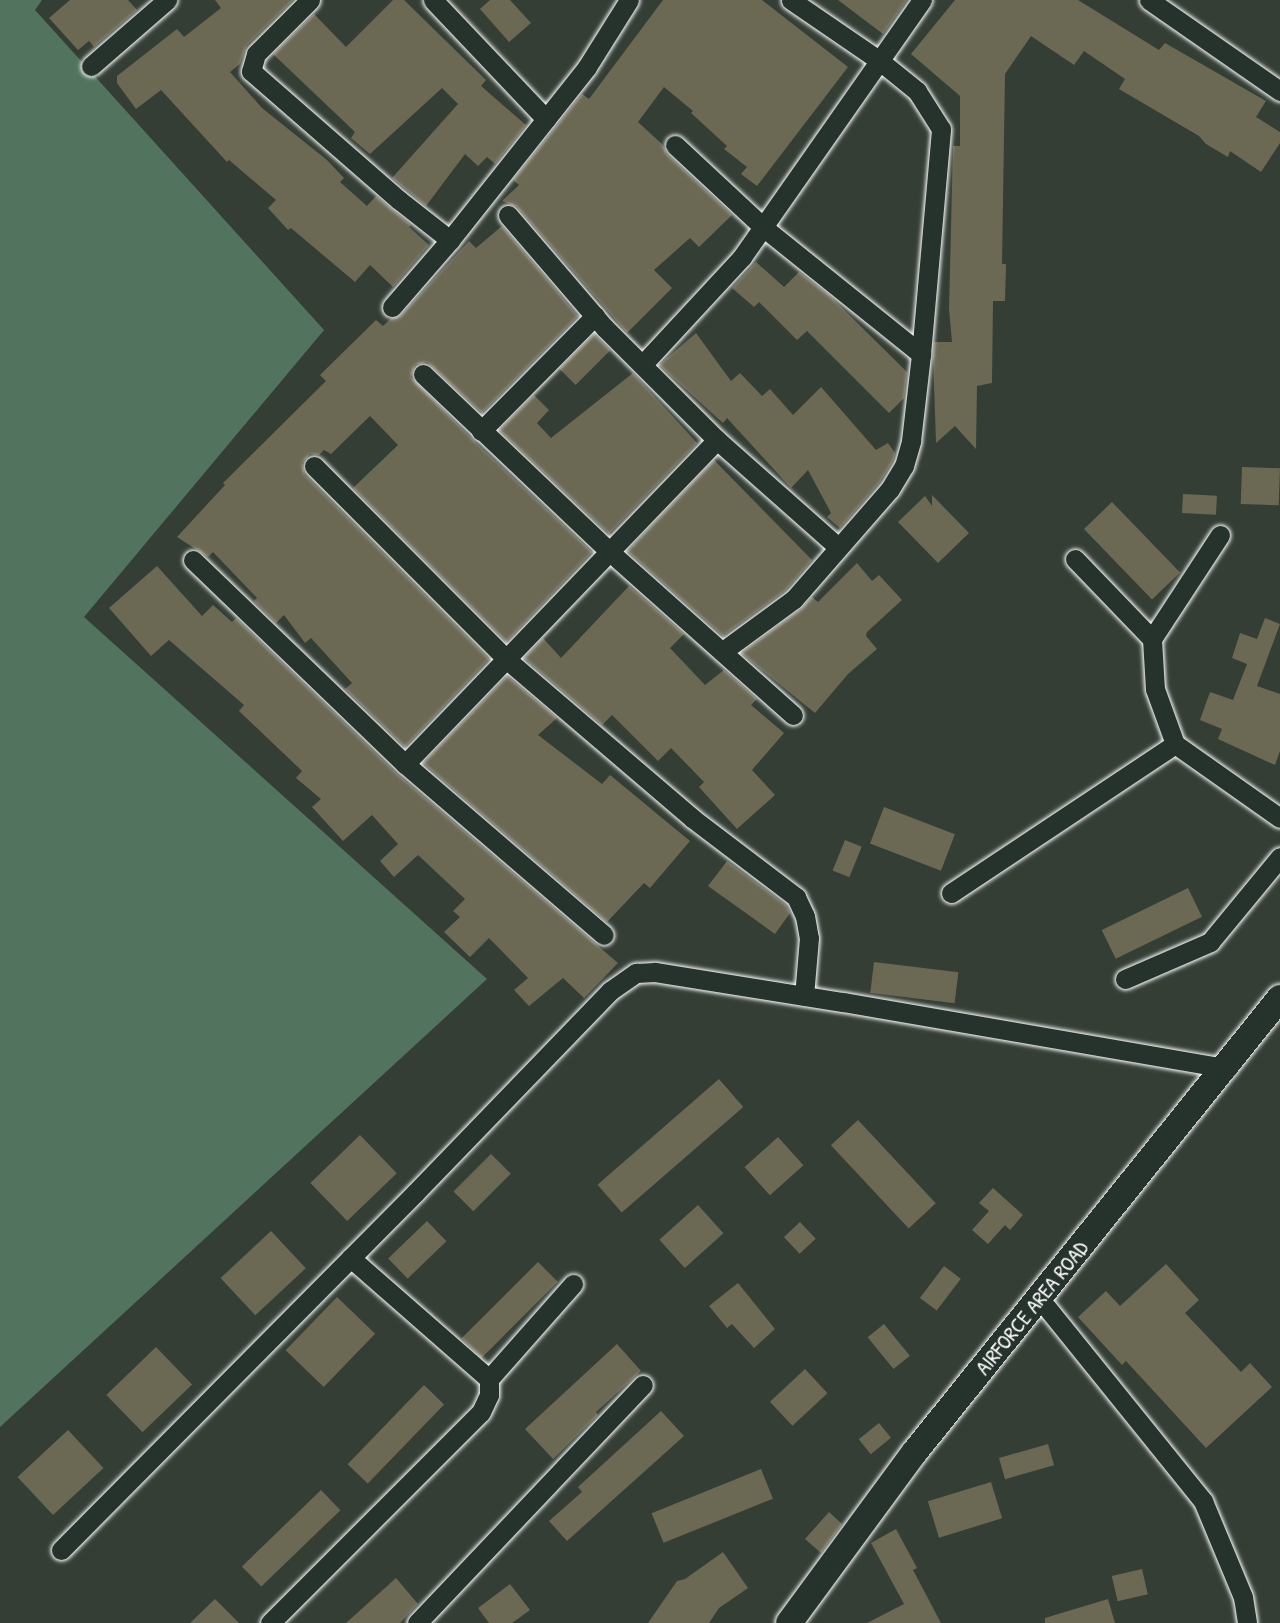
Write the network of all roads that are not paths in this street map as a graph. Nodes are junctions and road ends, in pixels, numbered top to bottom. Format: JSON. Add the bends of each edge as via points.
{"nodes":[{"id":1,"x":167,"y":0,"type":"edge"},
{"id":2,"x":310,"y":0,"type":"edge"},
{"id":3,"x":433,"y":0,"type":"edge"},
{"id":4,"x":629,"y":0,"type":"edge"},
{"id":5,"x":791,"y":0,"type":"edge"},
{"id":6,"x":922,"y":0,"type":"edge"},
{"id":7,"x":1149,"y":0,"type":"edge"},
{"id":8,"x":880,"y":61,"type":"junction"},
{"id":9,"x":91,"y":66,"type":"dead end"},
{"id":10,"x":1280,"y":91,"type":"edge"},
{"id":11,"x":546,"y":119,"type":"junction"},
{"id":12,"x":675,"y":145,"type":"dead end"},
{"id":13,"x":508,"y":215,"type":"dead end"},
{"id":14,"x":763,"y":227,"type":"junction"},
{"id":15,"x":450,"y":240,"type":"junction"},
{"id":16,"x":392,"y":307,"type":"dead end"},
{"id":17,"x":595,"y":316,"type":"junction"},
{"id":18,"x":921,"y":355,"type":"junction"},
{"id":19,"x":643,"y":365,"type":"junction"},
{"id":20,"x":423,"y":374,"type":"dead end"},
{"id":21,"x":481,"y":431,"type":"junction"},
{"id":22,"x":717,"y":440,"type":"junction"},
{"id":23,"x":314,"y":466,"type":"dead end"},
{"id":24,"x":1220,"y":535,"type":"dead end"},
{"id":25,"x":838,"y":547,"type":"junction"},
{"id":26,"x":610,"y":552,"type":"junction"},
{"id":27,"x":1075,"y":559,"type":"dead end"},
{"id":28,"x":193,"y":560,"type":"dead end"},
{"id":29,"x":1152,"y":639,"type":"junction"},
{"id":30,"x":723,"y":651,"type":"junction"},
{"id":31,"x":506,"y":659,"type":"junction"},
{"id":32,"x":793,"y":715,"type":"dead end"},
{"id":33,"x":1175,"y":744,"type":"junction"},
{"id":34,"x":405,"y":764,"type":"junction"},
{"id":35,"x":1280,"y":818,"type":"edge"},
{"id":36,"x":1280,"y":857,"type":"edge"},
{"id":37,"x":951,"y":893,"type":"dead end"},
{"id":38,"x":604,"y":935,"type":"dead end"},
{"id":39,"x":1125,"y":979,"type":"dead end"},
{"id":40,"x":804,"y":996,"type":"junction"},
{"id":41,"x":1280,"y":998,"type":"edge"},
{"id":42,"x":1272,"y":1017,"type":"edge"},
{"id":43,"x":1227,"y":1068,"type":"junction"},
{"id":44,"x":351,"y":1258,"type":"junction"},
{"id":45,"x":573,"y":1284,"type":"dead end"},
{"id":46,"x":1040,"y":1299,"type":"junction"},
{"id":47,"x":489,"y":1379,"type":"junction"},
{"id":48,"x":643,"y":1385,"type":"dead end"},
{"id":49,"x":61,"y":1550,"type":"dead end"},
{"id":50,"x":270,"y":1623,"type":"edge"},
{"id":51,"x":417,"y":1623,"type":"edge"},
{"id":52,"x":789,"y":1623,"type":"edge"},
{"id":53,"x":1247,"y":1623,"type":"edge"}],
"edges":[{"from":1,"to":9,"type":"street"},
{"from":2,"to":15,"type":"street","via":[[256,54],[251,71]]},
{"from":3,"to":11,"type":"street"},
{"from":4,"to":11,"type":"street"},
{"from":5,"to":8,"type":"street"},
{"from":6,"to":8,"type":"street"},
{"from":7,"to":10,"type":"street"},
{"from":8,"to":14,"type":"street"},
{"from":8,"to":18,"type":"street","via":[[916,91],[941,130]]},
{"from":11,"to":15,"type":"street"},
{"from":12,"to":14,"type":"street"},
{"from":13,"to":17,"type":"street"},
{"from":14,"to":18,"type":"street"},
{"from":14,"to":19,"type":"street","via":[[742,257]]},
{"from":15,"to":16,"type":"street"},
{"from":17,"to":19,"type":"street"},
{"from":17,"to":21,"type":"street"},
{"from":18,"to":25,"type":"street","via":[[904,466],[890,489]]},
{"from":19,"to":22,"type":"street"},
{"from":20,"to":21,"type":"street"},
{"from":21,"to":26,"type":"street"},
{"from":22,"to":25,"type":"street"},
{"from":22,"to":26,"type":"street"},
{"from":23,"to":31,"type":"street"},
{"from":24,"to":29,"type":"street"},
{"from":25,"to":30,"type":"street","via":[[794,599]]},
{"from":26,"to":30,"type":"street"},
{"from":26,"to":31,"type":"street"},
{"from":27,"to":29,"type":"street"},
{"from":28,"to":34,"type":"street"},
{"from":29,"to":33,"type":"street","via":[[1155,689]]},
{"from":30,"to":32,"type":"street"},
{"from":31,"to":34,"type":"street"},
{"from":31,"to":40,"type":"street","via":[[692,818],[796,897],[809,938]]},
{"from":33,"to":35,"type":"street"},
{"from":33,"to":37,"type":"street"},
{"from":34,"to":38,"type":"street"},
{"from":36,"to":39,"type":"street","via":[[1210,942]]},
{"from":40,"to":43,"type":"street"},
{"from":40,"to":44,"type":"street","via":[[655,972],[636,973],[610,991]]},
{"from":41,"to":42,"type":"street","name":"AIRFORCE AREA ROAD"},
{"from":42,"to":43,"type":"street","name":"AIRFORCE AREA ROAD"},
{"from":43,"to":46,"type":"street","name":"AIRFORCE AREA ROAD"},
{"from":44,"to":47,"type":"street"},
{"from":44,"to":49,"type":"street"},
{"from":45,"to":47,"type":"street"},
{"from":46,"to":52,"type":"street","name":"AIRFORCE AREA ROAD","via":[[914,1454]]},
{"from":46,"to":53,"type":"street","via":[[1203,1501],[1243,1597]]},
{"from":47,"to":50,"type":"street","via":[[489,1395],[481,1412]]},
{"from":48,"to":51,"type":"street"}]}
